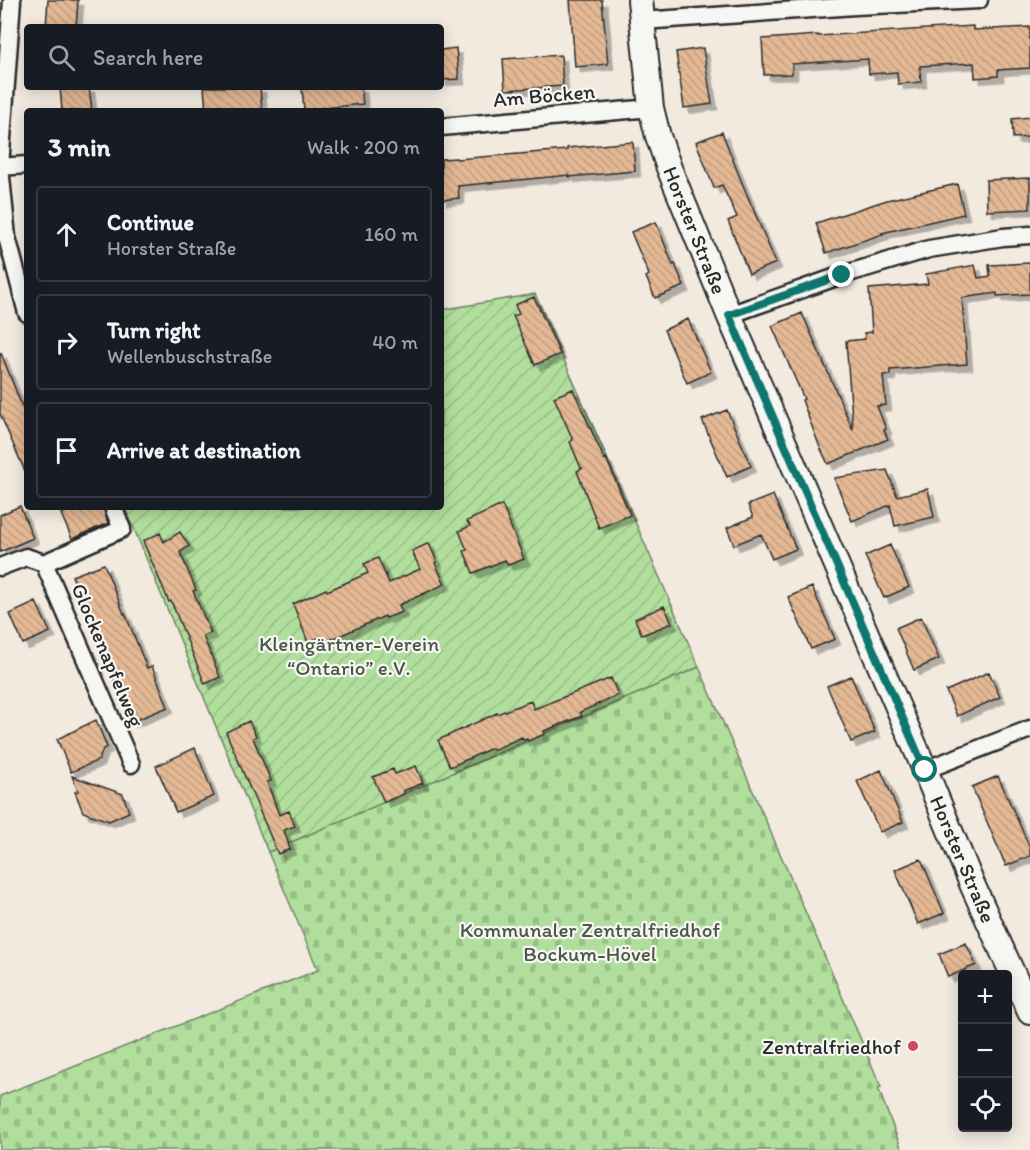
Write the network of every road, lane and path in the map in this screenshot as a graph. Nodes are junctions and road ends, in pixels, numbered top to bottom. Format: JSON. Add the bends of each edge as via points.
{"nodes":[{"id":1,"x":12,"y":0,"type":"edge"},
{"id":2,"x":979,"y":0,"type":"edge"},
{"id":3,"x":743,"y":7,"type":"edge"},
{"id":4,"x":641,"y":11,"type":"edge"},
{"id":5,"x":5,"y":27,"type":"edge"},
{"id":6,"x":651,"y":108,"type":"junction"},
{"id":7,"x":444,"y":127,"type":"edge"},
{"id":8,"x":24,"y":165,"type":"edge"},
{"id":9,"x":0,"y":167,"type":"edge"},
{"id":10,"x":1030,"y":235,"type":"edge"},
{"id":11,"x":24,"y":302,"type":"edge"},
{"id":12,"x":729,"y":315,"type":"junction"},
{"id":13,"x":114,"y":510,"type":"edge"},
{"id":14,"x":44,"y":563,"type":"junction"},
{"id":15,"x":0,"y":567,"type":"edge"},
{"id":16,"x":1030,"y":729,"type":"edge"},
{"id":17,"x":131,"y":764,"type":"dead end"},
{"id":18,"x":925,"y":770,"type":"junction"},
{"id":19,"x":1030,"y":1012,"type":"edge"}],
"edges":[{"from":1,"to":5,"type":"street"},
{"from":2,"to":3,"type":"street"},
{"from":3,"to":4,"type":"street"},
{"from":4,"to":6,"type":"street","name":"Horster Straße"},
{"from":5,"to":9,"type":"street"},
{"from":6,"to":7,"type":"street","name":"Am Böcken"},
{"from":6,"to":12,"type":"street","name":"Horster Straße","via":[[669,168]]},
{"from":8,"to":9,"type":"street"},
{"from":9,"to":11,"type":"street","via":[[7,237]]},
{"from":10,"to":12,"type":"street","via":[[928,249]]},
{"from":12,"to":18,"type":"street","name":"Horster Straße"},
{"from":13,"to":14,"type":"street","via":[[122,529]]},
{"from":14,"to":15,"type":"street","via":[[26,557]]},
{"from":14,"to":17,"type":"street","name":"Glockenapfelweg"},
{"from":16,"to":18,"type":"street"},
{"from":18,"to":19,"type":"street","name":"Horster Straße"}]}
